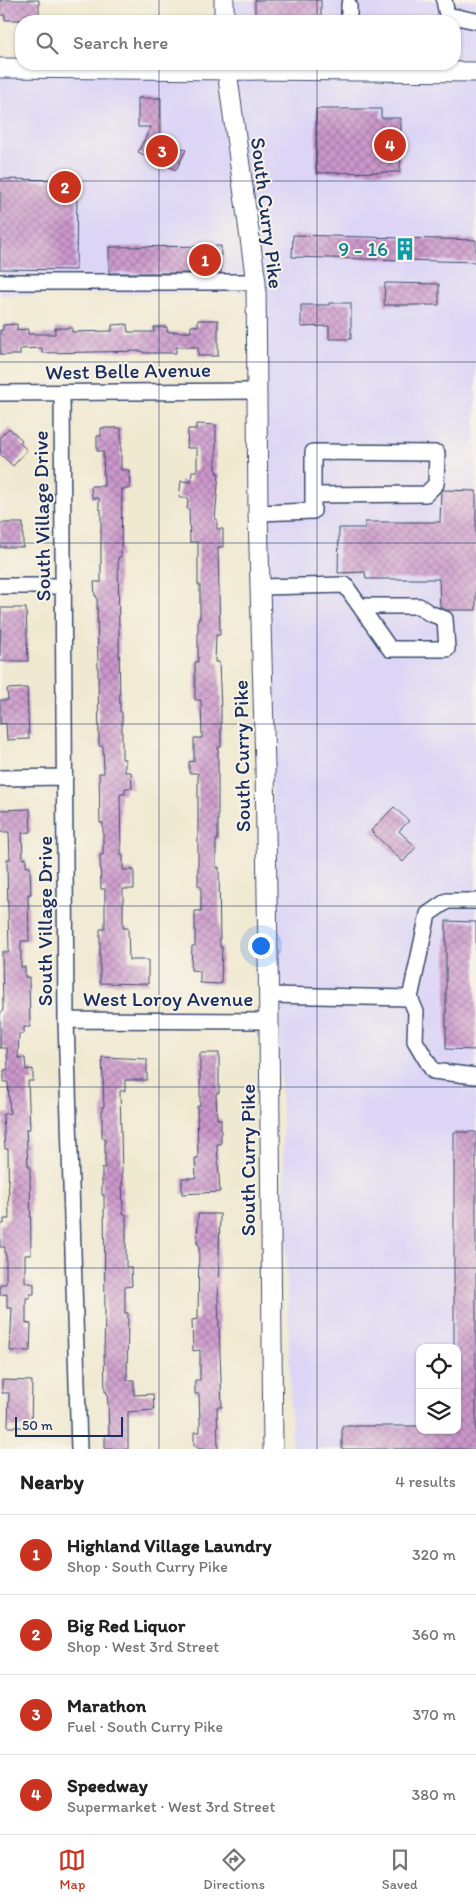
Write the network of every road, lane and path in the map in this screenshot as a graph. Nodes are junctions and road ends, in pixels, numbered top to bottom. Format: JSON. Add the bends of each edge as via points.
{"nodes":[{"id":1,"x":224,"y":0,"type":"edge"},
{"id":2,"x":444,"y":0,"type":"edge"},
{"id":3,"x":349,"y":5,"type":"dead end"},
{"id":4,"x":224,"y":15,"type":"edge"},
{"id":5,"x":349,"y":15,"type":"edge"},
{"id":6,"x":447,"y":15,"type":"edge"},
{"id":7,"x":461,"y":18,"type":"edge"},
{"id":8,"x":476,"y":21,"type":"edge"},
{"id":9,"x":0,"y":68,"type":"edge"},
{"id":10,"x":15,"y":68,"type":"edge"},
{"id":11,"x":226,"y":70,"type":"edge"},
{"id":12,"x":425,"y":70,"type":"edge"},
{"id":13,"x":476,"y":72,"type":"edge"},
{"id":14,"x":0,"y":282,"type":"edge"},
{"id":15,"x":256,"y":282,"type":"junction"},
{"id":16,"x":256,"y":391,"type":"junction"},
{"id":17,"x":0,"y":393,"type":"edge"},
{"id":18,"x":62,"y":393,"type":"junction"},
{"id":19,"x":313,"y":495,"type":"junction"},
{"id":20,"x":258,"y":513,"type":"junction"},
{"id":21,"x":0,"y":586,"type":"edge"},
{"id":22,"x":64,"y":586,"type":"junction"},
{"id":23,"x":261,"y":587,"type":"junction"},
{"id":24,"x":360,"y":606,"type":"junction"},
{"id":25,"x":65,"y":777,"type":"junction"},
{"id":26,"x":0,"y":778,"type":"edge"},
{"id":27,"x":476,"y":902,"type":"edge"},
{"id":28,"x":269,"y":996,"type":"junction"},
{"id":29,"x":410,"y":998,"type":"junction"},
{"id":30,"x":66,"y":1020,"type":"junction"},
{"id":31,"x":269,"y":1021,"type":"junction"},
{"id":32,"x":476,"y":1076,"type":"edge"},
{"id":33,"x":79,"y":1449,"type":"edge"},
{"id":34,"x":273,"y":1449,"type":"edge"}],
"edges":[{"from":1,"to":4,"type":"main road"},
{"from":2,"to":6,"type":"street"},
{"from":3,"to":5,"type":"street"},
{"from":7,"to":8,"type":"street"},
{"from":9,"to":10,"type":"main road"},
{"from":11,"to":15,"type":"main road","name":"South Curry Pike"},
{"from":12,"to":13,"type":"main road"},
{"from":14,"to":15,"type":"street"},
{"from":15,"to":16,"type":"main road","name":"South Curry Pike"},
{"from":16,"to":18,"type":"street","name":"West Belle Avenue"},
{"from":16,"to":20,"type":"main road","name":"South Curry Pike"},
{"from":17,"to":18,"type":"street","name":"West Belle Avenue"},
{"from":18,"to":22,"type":"street","name":"South Village Drive"},
{"from":19,"to":19,"type":"street","via":[[313,452],[437,453],[436,484],[426,494]]},
{"from":19,"to":20,"type":"street","via":[[313,512]]},
{"from":20,"to":23,"type":"main road","name":"South Curry Pike"},
{"from":21,"to":22,"type":"street"},
{"from":22,"to":25,"type":"street","name":"South Village Drive"},
{"from":23,"to":24,"type":"street","via":[[345,586]]},
{"from":23,"to":28,"type":"main road","name":"South Curry Pike"},
{"from":24,"to":24,"type":"street","via":[[390,649],[447,649],[445,619],[419,606]]},
{"from":25,"to":26,"type":"street"},
{"from":25,"to":30,"type":"street","name":"South Village Drive"},
{"from":27,"to":29,"type":"street","via":[[446,901],[428,914]]},
{"from":28,"to":29,"type":"street"},
{"from":28,"to":31,"type":"main road","name":"South Curry Pike"},
{"from":29,"to":32,"type":"street","via":[[416,1012],[415,1041],[433,1071]]},
{"from":30,"to":31,"type":"street","name":"West Loroy Avenue"},
{"from":30,"to":33,"type":"street","name":"South Village Drive"},
{"from":31,"to":34,"type":"main road","name":"South Curry Pike"}]}
